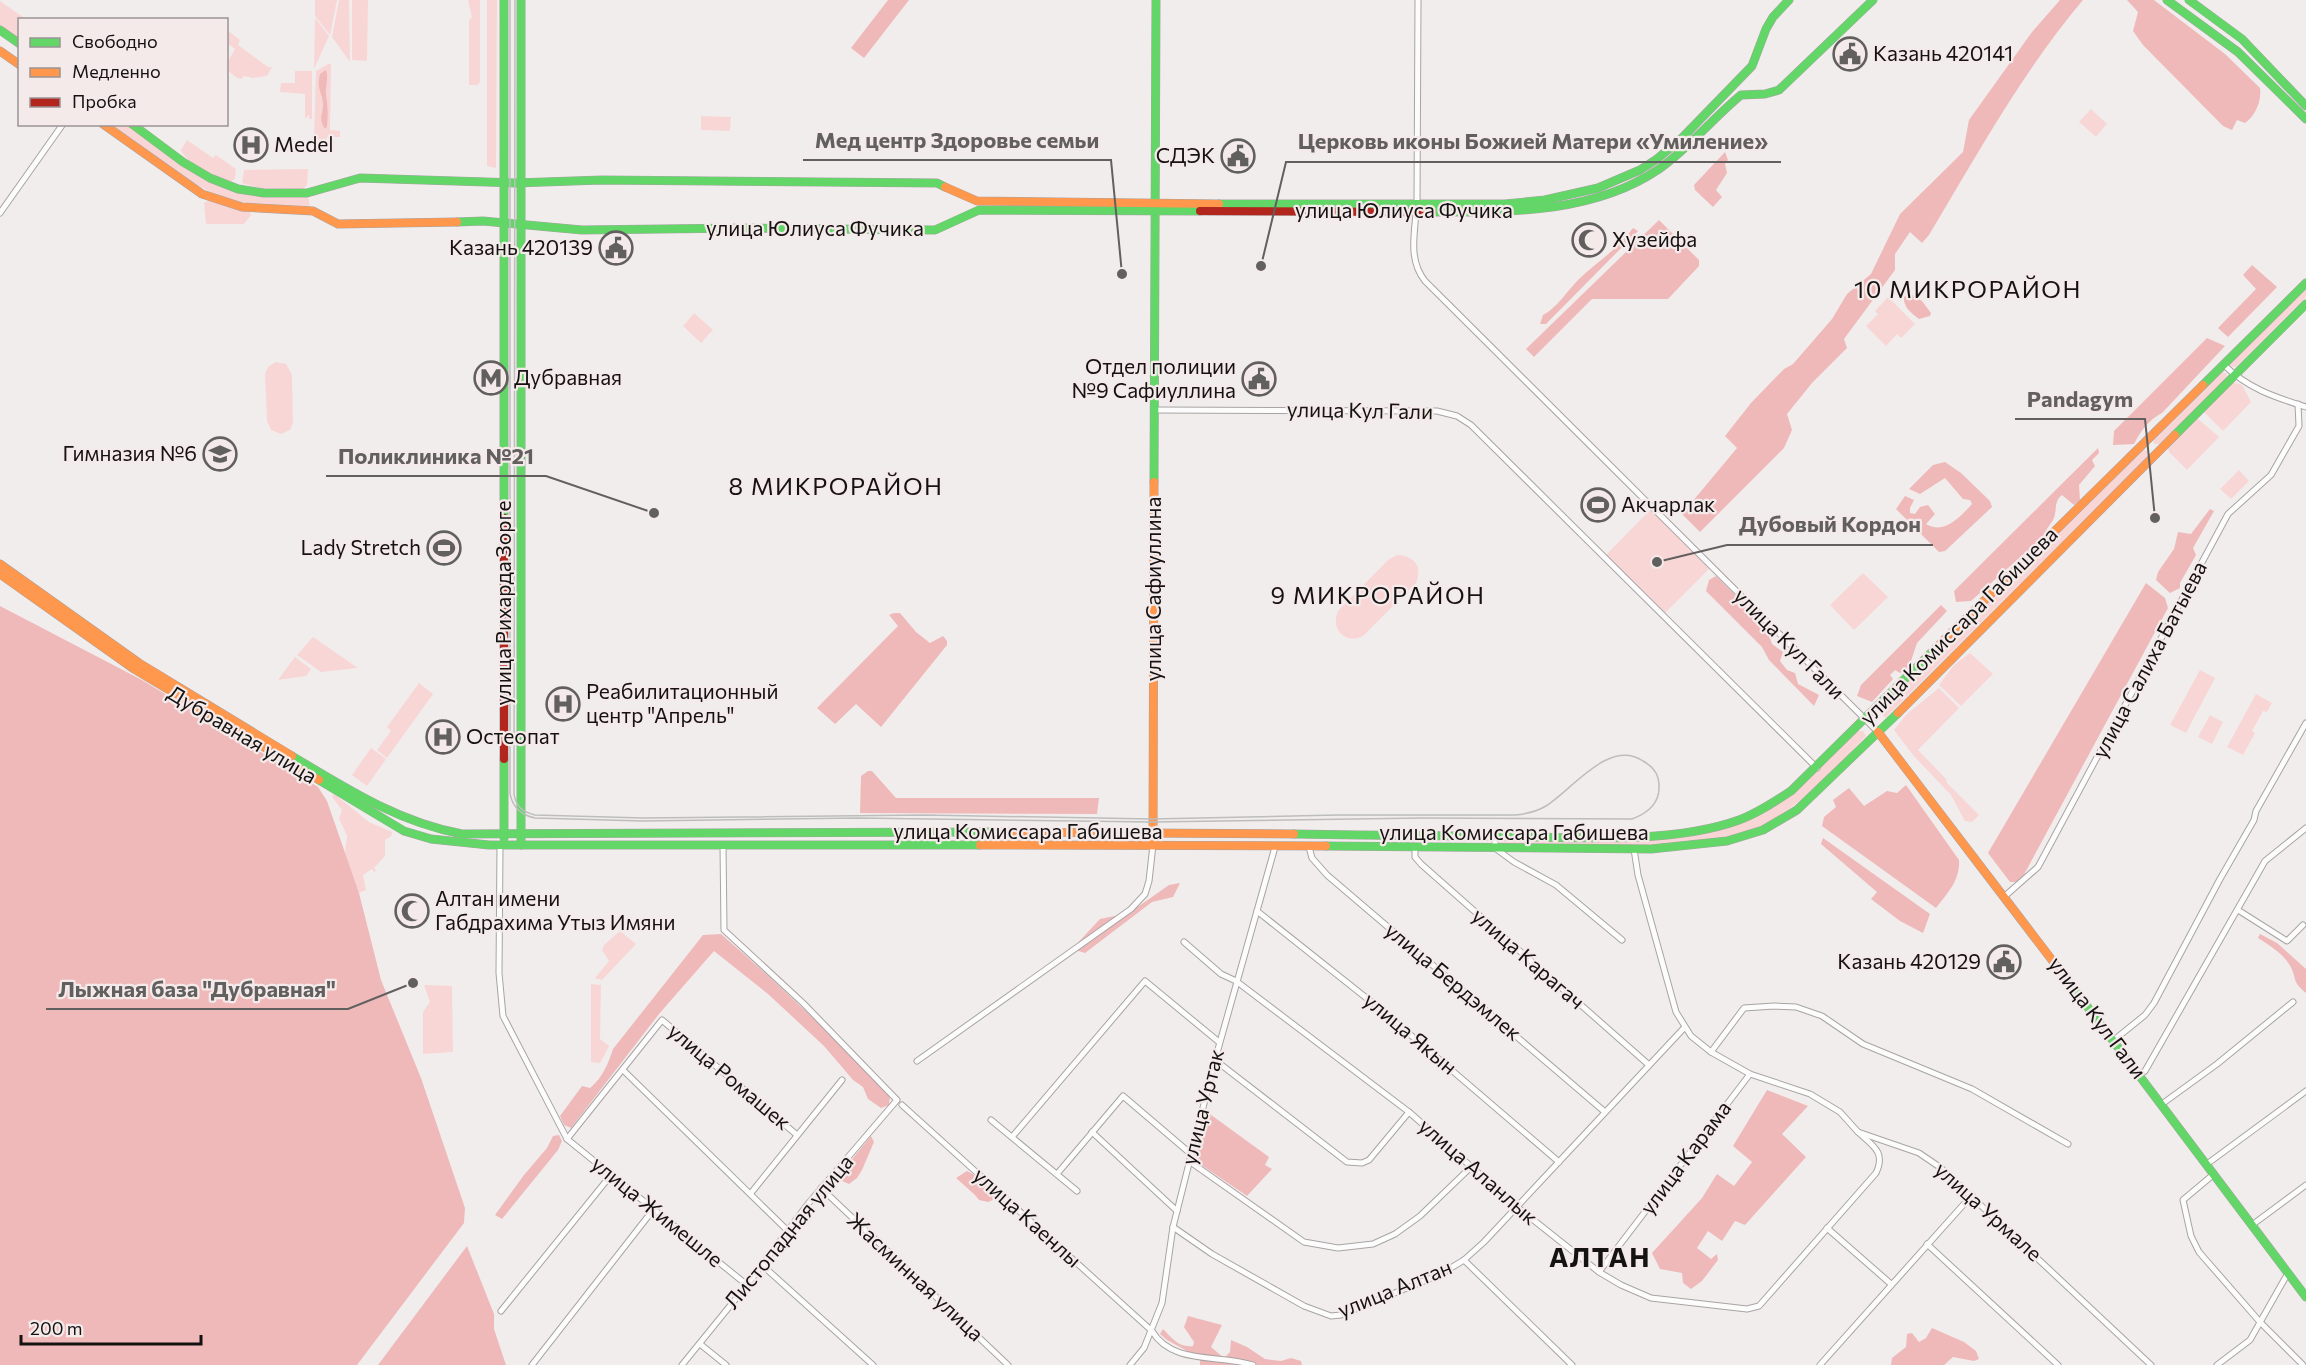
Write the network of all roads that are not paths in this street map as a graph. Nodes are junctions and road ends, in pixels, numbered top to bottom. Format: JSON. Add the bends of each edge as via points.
{"nodes":[{"id":1,"x":504,"y":0,"type":"edge"},
{"id":2,"x":521,"y":0,"type":"edge"},
{"id":3,"x":1156,"y":0,"type":"edge"},
{"id":4,"x":1418,"y":0,"type":"edge"},
{"id":5,"x":1789,"y":0,"type":"edge"},
{"id":6,"x":1873,"y":0,"type":"edge"},
{"id":7,"x":2167,"y":0,"type":"edge"},
{"id":8,"x":2189,"y":0,"type":"edge"},
{"id":9,"x":0,"y":30,"type":"edge"},
{"id":10,"x":18,"y":43,"type":"edge"},
{"id":11,"x":0,"y":51,"type":"edge"},
{"id":12,"x":18,"y":64,"type":"edge"},
{"id":13,"x":1744,"y":76,"type":"junction"},
{"id":14,"x":2289,"y":89,"type":"junction"},
{"id":15,"x":1739,"y":95,"type":"junction"},
{"id":16,"x":2283,"y":96,"type":"junction"},
{"id":17,"x":2306,"y":106,"type":"edge"},
{"id":18,"x":2306,"y":119,"type":"edge"},
{"id":19,"x":62,"y":126,"type":"edge"},
{"id":20,"x":106,"y":126,"type":"edge"},
{"id":21,"x":135,"y":126,"type":"edge"},
{"id":22,"x":504,"y":182,"type":"junction"},
{"id":23,"x":520,"y":183,"type":"junction"},
{"id":24,"x":1157,"y":208,"type":"junction"},
{"id":25,"x":1416,"y":208,"type":"junction"},
{"id":26,"x":0,"y":213,"type":"edge"},
{"id":27,"x":505,"y":223,"type":"junction"},
{"id":28,"x":520,"y":225,"type":"junction"},
{"id":29,"x":2306,"y":283,"type":"edge"},
{"id":30,"x":2306,"y":304,"type":"edge"},
{"id":31,"x":2223,"y":364,"type":"junction"},
{"id":32,"x":2235,"y":375,"type":"junction"},
{"id":33,"x":2298,"y":404,"type":"junction"},
{"id":34,"x":2306,"y":407,"type":"edge"},
{"id":35,"x":1155,"y":410,"type":"junction"},
{"id":36,"x":2299,"y":426,"type":"junction"},
{"id":37,"x":2306,"y":430,"type":"edge"},
{"id":38,"x":2145,"y":441,"type":"junction"},
{"id":39,"x":2157,"y":453,"type":"junction"},
{"id":40,"x":0,"y":564,"type":"edge"},
{"id":41,"x":0,"y":574,"type":"edge"},
{"id":42,"x":1865,"y":720,"type":"junction"},
{"id":43,"x":2306,"y":723,"type":"edge"},
{"id":44,"x":1878,"y":732,"type":"junction"},
{"id":45,"x":1817,"y":768,"type":"junction"},
{"id":46,"x":2306,"y":828,"type":"edge"},
{"id":47,"x":1152,"y":832,"type":"junction"},
{"id":48,"x":521,"y":833,"type":"junction"},
{"id":49,"x":505,"y":834,"type":"junction"},
{"id":50,"x":1495,"y":836,"type":"junction"},
{"id":51,"x":502,"y":845,"type":"junction"},
{"id":52,"x":521,"y":845,"type":"junction"},
{"id":53,"x":1153,"y":845,"type":"junction"},
{"id":54,"x":723,"y":846,"type":"junction"},
{"id":55,"x":1275,"y":847,"type":"junction"},
{"id":56,"x":1309,"y":847,"type":"junction"},
{"id":57,"x":1415,"y":848,"type":"junction"},
{"id":58,"x":1495,"y":848,"type":"junction"},
{"id":59,"x":1634,"y":849,"type":"junction"},
{"id":60,"x":2005,"y":896,"type":"junction"},
{"id":61,"x":2238,"y":910,"type":"junction"},
{"id":62,"x":1257,"y":911,"type":"junction"},
{"id":63,"x":2303,"y":925,"type":"dead end"},
{"id":64,"x":1622,"y":940,"type":"dead end"},
{"id":65,"x":1184,"y":942,"type":"dead end"},
{"id":66,"x":1236,"y":981,"type":"junction"},
{"id":67,"x":2294,"y":1002,"type":"dead end"},
{"id":68,"x":1684,"y":1028,"type":"junction"},
{"id":69,"x":2114,"y":1040,"type":"junction"},
{"id":70,"x":1219,"y":1042,"type":"junction"},
{"id":71,"x":1711,"y":1052,"type":"junction"},
{"id":72,"x":1215,"y":1060,"type":"junction"},
{"id":73,"x":917,"y":1061,"type":"dead end"},
{"id":74,"x":1649,"y":1065,"type":"junction"},
{"id":75,"x":623,"y":1070,"type":"junction"},
{"id":76,"x":1750,"y":1074,"type":"junction"},
{"id":77,"x":2139,"y":1075,"type":"junction"},
{"id":78,"x":842,"y":1080,"type":"dead end"},
{"id":79,"x":2306,"y":1091,"type":"edge"},
{"id":80,"x":899,"y":1102,"type":"junction"},
{"id":81,"x":2162,"y":1104,"type":"junction"},
{"id":82,"x":1408,"y":1112,"type":"junction"},
{"id":83,"x":1605,"y":1112,"type":"junction"},
{"id":84,"x":991,"y":1120,"type":"dead end"},
{"id":85,"x":1092,"y":1132,"type":"junction"},
{"id":86,"x":1858,"y":1132,"type":"junction"},
{"id":87,"x":797,"y":1135,"type":"junction"},
{"id":88,"x":1012,"y":1137,"type":"junction"},
{"id":89,"x":567,"y":1139,"type":"junction"},
{"id":90,"x":2068,"y":1144,"type":"dead end"},
{"id":91,"x":1190,"y":1158,"type":"junction"},
{"id":92,"x":1559,"y":1162,"type":"junction"},
{"id":93,"x":2207,"y":1164,"type":"junction"},
{"id":94,"x":1472,"y":1167,"type":"junction"},
{"id":95,"x":1057,"y":1174,"type":"junction"},
{"id":96,"x":2214,"y":1174,"type":"junction"},
{"id":97,"x":611,"y":1175,"type":"junction"},
{"id":98,"x":2306,"y":1185,"type":"edge"},
{"id":99,"x":821,"y":1188,"type":"junction"},
{"id":100,"x":1077,"y":1191,"type":"dead end"},
{"id":101,"x":751,"y":1192,"type":"junction"},
{"id":102,"x":1972,"y":1196,"type":"junction"},
{"id":103,"x":1517,"y":1207,"type":"junction"},
{"id":104,"x":653,"y":1210,"type":"junction"},
{"id":105,"x":1177,"y":1211,"type":"junction"},
{"id":106,"x":2252,"y":1225,"type":"junction"},
{"id":107,"x":1173,"y":1227,"type":"junction"},
{"id":108,"x":1827,"y":1228,"type":"junction"},
{"id":109,"x":788,"y":1231,"type":"junction"},
{"id":110,"x":1927,"y":1244,"type":"junction"},
{"id":111,"x":1464,"y":1260,"type":"junction"},
{"id":112,"x":762,"y":1265,"type":"junction"},
{"id":113,"x":1599,"y":1272,"type":"junction"},
{"id":114,"x":2288,"y":1273,"type":"junction"},
{"id":115,"x":1891,"y":1284,"type":"junction"},
{"id":116,"x":747,"y":1285,"type":"junction"},
{"id":117,"x":2306,"y":1297,"type":"edge"},
{"id":118,"x":501,"y":1311,"type":"dead end"},
{"id":119,"x":2260,"y":1322,"type":"junction"},
{"id":120,"x":1152,"y":1330,"type":"junction"},
{"id":121,"x":700,"y":1344,"type":"junction"},
{"id":122,"x":532,"y":1365,"type":"edge"},
{"id":123,"x":682,"y":1365,"type":"edge"},
{"id":124,"x":726,"y":1365,"type":"edge"},
{"id":125,"x":873,"y":1365,"type":"edge"},
{"id":126,"x":1008,"y":1365,"type":"edge"},
{"id":127,"x":1130,"y":1365,"type":"edge"},
{"id":128,"x":1253,"y":1365,"type":"edge"},
{"id":129,"x":1572,"y":1365,"type":"edge"},
{"id":130,"x":1820,"y":1365,"type":"edge"},
{"id":131,"x":2058,"y":1365,"type":"edge"},
{"id":132,"x":2151,"y":1365,"type":"edge"},
{"id":133,"x":2217,"y":1365,"type":"edge"},
{"id":134,"x":2302,"y":1365,"type":"edge"}],
"edges":[{"from":1,"to":22,"type":"street","name":"улица Рихарда Зорге"},
{"from":2,"to":23,"type":"street","name":"улица Рихарда Зорге"},
{"from":3,"to":24,"type":"street","name":"улица Сафиуллина"},
{"from":4,"to":25,"type":"street","name":"улица Кул Гали"},
{"from":5,"to":13,"type":"street","name":"улица Юлиуса Фучика","via":[[1769,23],[1756,61]]},
{"from":6,"to":15,"type":"street","via":[[1779,90]]},
{"from":7,"to":16,"type":"street","via":[[2238,52]]},
{"from":8,"to":14,"type":"street","via":[[2242,39]]},
{"from":9,"to":10,"type":"street"},
{"from":11,"to":12,"type":"street"},
{"from":13,"to":15,"type":"street"},
{"from":13,"to":25,"type":"street","name":"улица Юлиуса Фучика","via":[[1667,152],[1640,170],[1598,188],[1545,200]]},
{"from":14,"to":16,"type":"street"},
{"from":14,"to":17,"type":"street"},
{"from":15,"to":25,"type":"street","name":"улица Юлиуса Фучика","via":[[1675,156],[1610,193],[1548,209],[1470,213]]},
{"from":16,"to":18,"type":"street"},
{"from":19,"to":26,"type":"street"},
{"from":20,"to":27,"type":"street","name":"улица Юлиуса Фучика","via":[[202,194],[242,207],[313,211],[338,224]]},
{"from":21,"to":22,"type":"street","name":"улица Юлиуса Фучика","via":[[210,178],[237,189],[310,193],[360,178]]},
{"from":22,"to":23,"type":"street","name":"улица Юлиуса Фучика"},
{"from":22,"to":27,"type":"street","name":"улица Рихарда Зорге"},
{"from":23,"to":24,"type":"street","name":"улица Юлиуса Фучика","via":[[936,183],[977,201]]},
{"from":23,"to":28,"type":"street","name":"улица Рихарда Зорге"},
{"from":24,"to":25,"type":"street","name":"улица Юлиуса Фучика"},
{"from":24,"to":28,"type":"street","name":"улица Юлиуса Фучика","via":[[979,210],[935,230],[582,230]]},
{"from":24,"to":35,"type":"street","name":"улица Сафиуллина"},
{"from":25,"to":42,"type":"street","name":"улица Кул Гали","via":[[1414,261],[1425,281]]},
{"from":27,"to":28,"type":"street","name":"улица Юлиуса Фучика"},
{"from":27,"to":49,"type":"street","name":"улица Рихарда Зорге"},
{"from":28,"to":48,"type":"street","name":"улица Рихарда Зорге"},
{"from":29,"to":31,"type":"street","name":"улица Комиссара Габишева"},
{"from":30,"to":32,"type":"street","name":"улица Комиссара Габишева"},
{"from":31,"to":32,"type":"street"},
{"from":31,"to":38,"type":"street","name":"улица Комиссара Габишева"},
{"from":32,"to":33,"type":"street","via":[[2266,394]]},
{"from":32,"to":39,"type":"street","name":"улица Комиссара Габишева"},
{"from":33,"to":34,"type":"street"},
{"from":33,"to":36,"type":"street"},
{"from":35,"to":45,"type":"street","name":"улица Кул Гали","via":[[1437,411],[1457,416],[1471,425]]},
{"from":35,"to":47,"type":"street","name":"улица Сафиуллина"},
{"from":36,"to":37,"type":"street"},
{"from":36,"to":60,"type":"street","name":"улица Салиха Батыева","via":[[2271,475],[2228,514],[2038,867]]},
{"from":38,"to":39,"type":"street"},
{"from":38,"to":42,"type":"street","name":"улица Комиссара Габишева"},
{"from":39,"to":44,"type":"street","name":"улица Комиссара Габишева"},
{"from":40,"to":49,"type":"street","name":"Дубравная улица","via":[[134,659],[365,800],[433,829],[472,835]]},
{"from":41,"to":51,"type":"street","name":"Дубравная улица","via":[[134,669],[404,831],[454,843]]},
{"from":42,"to":44,"type":"street","name":"улица Кул Гали"},
{"from":42,"to":45,"type":"street","name":"улица Комиссара Габишева"},
{"from":43,"to":69,"type":"street","via":[[2154,1003]]},
{"from":44,"to":59,"type":"street","name":"улица Комиссара Габишева","via":[[1797,810],[1765,830],[1699,846]]},
{"from":44,"to":60,"type":"street","name":"улица Кул Гали"},
{"from":45,"to":50,"type":"street","name":"улица Комиссара Габишева","via":[[1771,807],[1717,826],[1646,834]]},
{"from":46,"to":61,"type":"street","via":[[2265,861]]},
{"from":47,"to":48,"type":"street","name":"улица Комиссара Габишева"},
{"from":47,"to":50,"type":"street","name":"улица Комиссара Габишева"},
{"from":47,"to":53,"type":"street","name":"улица Сафиуллина"},
{"from":48,"to":49,"type":"street","name":"улица Комиссара Габишева"},
{"from":48,"to":52,"type":"street","name":"улица Рихарда Зорге"},
{"from":49,"to":51,"type":"street","name":"улица Рихарда Зорге"},
{"from":50,"to":58,"type":"street"},
{"from":51,"to":52,"type":"street","name":"улица Комиссара Габишева"},
{"from":51,"to":89,"type":"street","via":[[499,973],[503,1016]]},
{"from":52,"to":54,"type":"street","name":"улица Комиссара Габишева"},
{"from":53,"to":54,"type":"street","name":"улица Комиссара Габишева"},
{"from":53,"to":55,"type":"street","name":"улица Комиссара Габишева"},
{"from":53,"to":73,"type":"street","name":"улица Сафиуллина","via":[[1145,894],[1131,909]]},
{"from":54,"to":80,"type":"street","name":"улица Каенлы","via":[[724,930],[803,1003]]},
{"from":55,"to":56,"type":"street","name":"улица Комиссара Габишева"},
{"from":55,"to":62,"type":"street","name":"улица Уртак"},
{"from":56,"to":57,"type":"street","name":"улица Комиссара Габишева"},
{"from":56,"to":83,"type":"street","name":"улица Бердэмлек","via":[[1312,858],[1327,875]]},
{"from":57,"to":58,"type":"street","name":"улица Комиссара Габишева"},
{"from":57,"to":74,"type":"street","name":"улица Карагач","via":[[1420,864]]},
{"from":58,"to":59,"type":"street","name":"улица Комиссара Габишева"},
{"from":58,"to":64,"type":"street","via":[[1556,885]]},
{"from":59,"to":68,"type":"street","name":"улица Урмале","via":[[1672,1001]]},
{"from":60,"to":69,"type":"street","name":"улица Кул Гали"},
{"from":61,"to":63,"type":"street","via":[[2287,940]]},
{"from":61,"to":77,"type":"street","via":[[2145,1071]]},
{"from":62,"to":66,"type":"street","name":"улица Уртак"},
{"from":62,"to":92,"type":"street","name":"улица Якын","via":[[1379,1008]]},
{"from":65,"to":66,"type":"street","name":"улица Аланлык","via":[[1221,974]]},
{"from":66,"to":70,"type":"street","name":"улица Уртак"},
{"from":66,"to":82,"type":"street","name":"улица Аланлык"},
{"from":67,"to":81,"type":"street"},
{"from":68,"to":71,"type":"street","name":"улица Урмале"},
{"from":68,"to":74,"type":"street","name":"улица Алтан"},
{"from":69,"to":77,"type":"street","name":"улица Кул Гали"},
{"from":70,"to":72,"type":"street","name":"улица Уртак"},
{"from":70,"to":88,"type":"street","via":[[1145,981]]},
{"from":71,"to":76,"type":"street","name":"улица Урмале"},
{"from":71,"to":90,"type":"street","via":[[1744,1008],[1797,1007],[1822,1016],[1863,1044],[1972,1089]]},
{"from":72,"to":82,"type":"street","via":[[1347,1162],[1369,1160]]},
{"from":72,"to":91,"type":"street","name":"улица Уртак"},
{"from":74,"to":83,"type":"street","name":"улица Алтан"},
{"from":75,"to":87,"type":"street","name":"улица Ромашек","via":[[662,1020]]},
{"from":75,"to":89,"type":"street"},
{"from":75,"to":101,"type":"street"},
{"from":76,"to":86,"type":"street","name":"улица Урмале","via":[[1810,1094],[1840,1112]]},
{"from":76,"to":113,"type":"street","name":"улица Карама"},
{"from":77,"to":81,"type":"street","name":"улица Кул Гали"},
{"from":78,"to":87,"type":"street"},
{"from":79,"to":93,"type":"street"},
{"from":80,"to":99,"type":"street","name":"Листопадная улица"},
{"from":80,"to":120,"type":"street","name":"улица Каенлы"},
{"from":81,"to":93,"type":"street","name":"улица Кул Гали"},
{"from":82,"to":94,"type":"street","name":"улица Аланлык"},
{"from":83,"to":92,"type":"street","name":"улица Алтан"},
{"from":84,"to":88,"type":"street"},
{"from":85,"to":91,"type":"street","via":[[1124,1096]]},
{"from":85,"to":95,"type":"street"},
{"from":85,"to":105,"type":"street"},
{"from":86,"to":102,"type":"street","name":"улица Урмале","via":[[1919,1153]]},
{"from":86,"to":108,"type":"street","name":"улица Аланлык","via":[[1878,1151],[1881,1162],[1876,1173]]},
{"from":87,"to":101,"type":"street"},
{"from":88,"to":95,"type":"street"},
{"from":89,"to":97,"type":"street","name":"улица Жимешле"},
{"from":91,"to":94,"type":"street","via":[[1304,1242],[1338,1248],[1373,1244],[1395,1234]]},
{"from":91,"to":105,"type":"street","name":"улица Уртак"},
{"from":92,"to":103,"type":"street","name":"улица Алтан"},
{"from":93,"to":96,"type":"street","name":"улица Кул Гали"},
{"from":94,"to":103,"type":"street","name":"улица Аланлык"},
{"from":95,"to":100,"type":"street"},
{"from":96,"to":106,"type":"street","name":"улица Кул Гали"},
{"from":96,"to":119,"type":"street","via":[[2183,1200],[2191,1236],[2199,1252]]},
{"from":97,"to":104,"type":"street","name":"улица Жимешле"},
{"from":97,"to":118,"type":"street"},
{"from":98,"to":106,"type":"street"},
{"from":99,"to":109,"type":"street","name":"Листопадная улица"},
{"from":99,"to":126,"type":"street","name":"Жасминная улица"},
{"from":101,"to":109,"type":"street"},
{"from":102,"to":110,"type":"street"},
{"from":102,"to":132,"type":"street","name":"улица Урмале"},
{"from":103,"to":111,"type":"street","name":"улица Алтан"},
{"from":103,"to":113,"type":"street","name":"улица Аланлык"},
{"from":104,"to":116,"type":"street","name":"улица Жимешле"},
{"from":104,"to":122,"type":"street"},
{"from":105,"to":107,"type":"street","name":"улица Уртак"},
{"from":106,"to":114,"type":"street","name":"улица Кул Гали"},
{"from":107,"to":111,"type":"street","name":"улица Алтан","via":[[1232,1266],[1304,1306],[1331,1316],[1441,1274]]},
{"from":107,"to":120,"type":"street","name":"улица Уртак","via":[[1162,1303]]},
{"from":108,"to":113,"type":"street","name":"улица Аланлык","via":[[1759,1306],[1747,1309],[1651,1298]]},
{"from":108,"to":115,"type":"street"},
{"from":109,"to":112,"type":"street","name":"Листопадная улица"},
{"from":110,"to":115,"type":"street"},
{"from":110,"to":131,"type":"street"},
{"from":111,"to":129,"type":"street"},
{"from":112,"to":116,"type":"street","name":"Листопадная улица"},
{"from":112,"to":125,"type":"street"},
{"from":114,"to":117,"type":"street","name":"улица Кул Гали"},
{"from":114,"to":119,"type":"street"},
{"from":115,"to":130,"type":"street"},
{"from":116,"to":121,"type":"street","name":"Листопадная улица"},
{"from":119,"to":133,"type":"street","via":[[2250,1340]]},
{"from":119,"to":134,"type":"street"},
{"from":120,"to":127,"type":"street","name":"улица Уртак"},
{"from":120,"to":128,"type":"street","name":"улица Каенлы","via":[[1158,1342],[1186,1356]]},
{"from":121,"to":123,"type":"street","name":"Листопадная улица"},
{"from":121,"to":124,"type":"street"}]}
